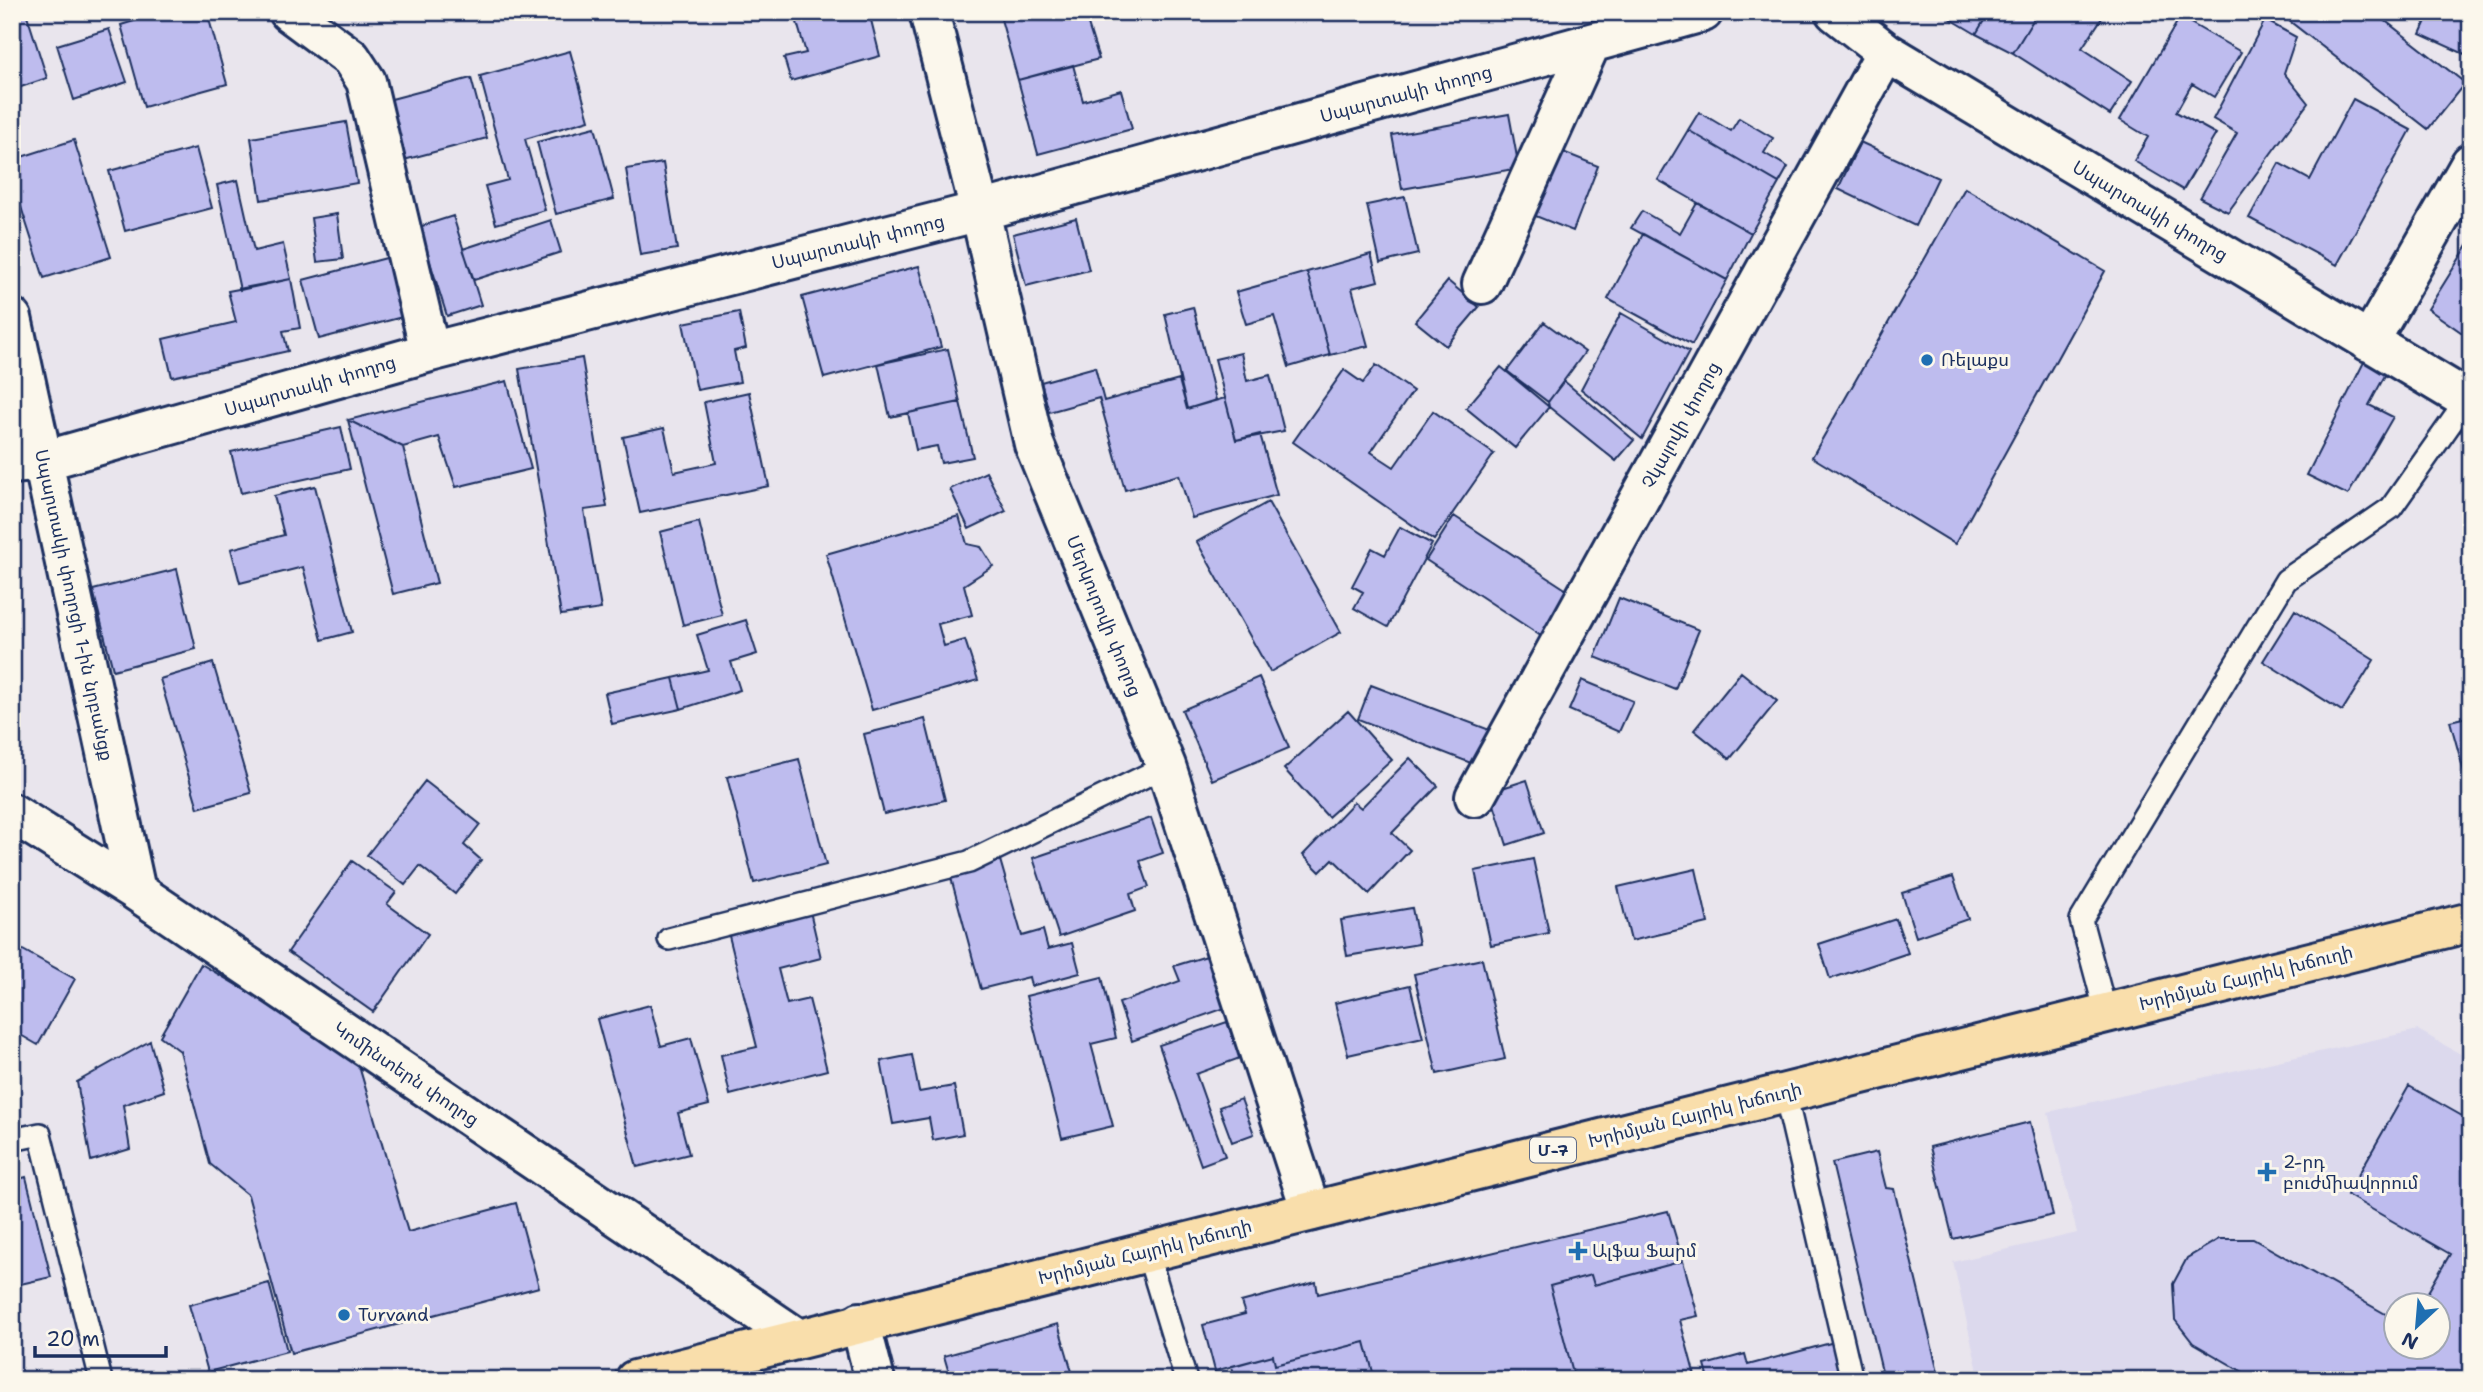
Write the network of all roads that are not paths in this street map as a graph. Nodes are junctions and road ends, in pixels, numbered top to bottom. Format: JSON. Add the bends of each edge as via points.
{"nodes":[{"id":1,"x":289,"y":12,"type":"edge"},
{"id":2,"x":929,"y":12,"type":"edge"},
{"id":3,"x":1703,"y":12,"type":"edge"},
{"id":4,"x":1835,"y":12,"type":"edge"},
{"id":5,"x":1591,"y":43,"type":"junction"},
{"id":6,"x":1886,"y":52,"type":"junction"},
{"id":7,"x":2471,"y":163,"type":"edge"},
{"id":8,"x":980,"y":211,"type":"junction"},
{"id":9,"x":1482,"y":284,"type":"dead end"},
{"id":10,"x":12,"y":318,"type":"edge"},
{"id":11,"x":2369,"y":342,"type":"junction"},
{"id":12,"x":430,"y":352,"type":"junction"},
{"id":13,"x":2469,"y":401,"type":"edge"},
{"id":14,"x":28,"y":462,"type":"edge"},
{"id":15,"x":1166,"y":766,"type":"junction"},
{"id":16,"x":1475,"y":797,"type":"dead end"},
{"id":17,"x":12,"y":813,"type":"edge"},
{"id":18,"x":136,"y":891,"type":"junction"},
{"id":19,"x":2471,"y":922,"type":"edge"},
{"id":20,"x":669,"y":939,"type":"dead end"},
{"id":21,"x":2106,"y":1013,"type":"junction"},
{"id":22,"x":1785,"y":1093,"type":"junction"},
{"id":23,"x":12,"y":1140,"type":"edge"},
{"id":24,"x":1311,"y":1210,"type":"junction"},
{"id":25,"x":1147,"y":1251,"type":"junction"},
{"id":26,"x":860,"y":1322,"type":"junction"},
{"id":27,"x":797,"y":1338,"type":"junction"},
{"id":28,"x":101,"y":1380,"type":"edge"},
{"id":29,"x":635,"y":1380,"type":"edge"},
{"id":30,"x":875,"y":1380,"type":"edge"},
{"id":31,"x":1186,"y":1380,"type":"edge"},
{"id":32,"x":1852,"y":1380,"type":"edge"}],
"edges":[{"from":1,"to":12,"type":"street","via":[[351,58],[366,82]]},
{"from":2,"to":8,"type":"street","name":"Մերկուրովի փողոց"},
{"from":3,"to":5,"type":"street","name":"Սպարտակի փողոց"},
{"from":4,"to":6,"type":"street","name":"Սպարտակի փողոց"},
{"from":5,"to":8,"type":"street","name":"Սպարտակի փողոց"},
{"from":5,"to":9,"type":"street"},
{"from":6,"to":11,"type":"street","name":"Սպարտակի փողոց"},
{"from":6,"to":16,"type":"street","name":"Չկալովի փողոց"},
{"from":7,"to":11,"type":"street"},
{"from":8,"to":12,"type":"street","name":"Սպարտակի փողոց"},
{"from":8,"to":15,"type":"street","name":"Մերկուրովի փողոց","via":[[1034,444]]},
{"from":10,"to":14,"type":"street","name":"Սպարտակի փողոցի 1-ին նրբանցք"},
{"from":11,"to":13,"type":"street","name":"Սպարտակի փողոց"},
{"from":12,"to":14,"type":"street","name":"Սպարտակի փողոց"},
{"from":13,"to":21,"type":"lane","via":[[2391,508],[2286,580],[2081,920]]},
{"from":14,"to":18,"type":"street","name":"Սպարտակի փողոցի 1-ին նրբանցք"},
{"from":15,"to":20,"type":"lane","via":[[970,862]]},
{"from":15,"to":24,"type":"street","name":"Մերկուրովի փողոց"},
{"from":17,"to":18,"type":"street","name":"Կոմինտերն փողոց"},
{"from":18,"to":27,"type":"street","name":"Կոմինտերն փողոց"},
{"from":19,"to":21,"type":"highway","name":"Խրիմյան Հայրիկ խճուղի","number":"Մ-7"},
{"from":21,"to":22,"type":"highway","name":"Խրիմյան Հայրիկ խճուղի","number":"Մ-7"},
{"from":22,"to":24,"type":"highway","name":"Խրիմյան Հայրիկ խճուղի","number":"Մ-7"},
{"from":22,"to":32,"type":"lane"},
{"from":23,"to":28,"type":"lane","via":[[40,1134]]},
{"from":24,"to":25,"type":"highway","name":"Խրիմյան Հայրիկ խճուղի","number":"Մ-7"},
{"from":25,"to":26,"type":"highway","name":"Խրիմյան Հայրիկ խճուղի","number":"Մ-7"},
{"from":25,"to":31,"type":"lane"},
{"from":26,"to":27,"type":"highway","name":"Խրիմյան Հայրիկ խճուղի","number":"Մ-7"},
{"from":26,"to":30,"type":"street"},
{"from":27,"to":29,"type":"highway","name":"Խրիմյան Հայրիկ խճուղի","number":"Մ-7"}]}
